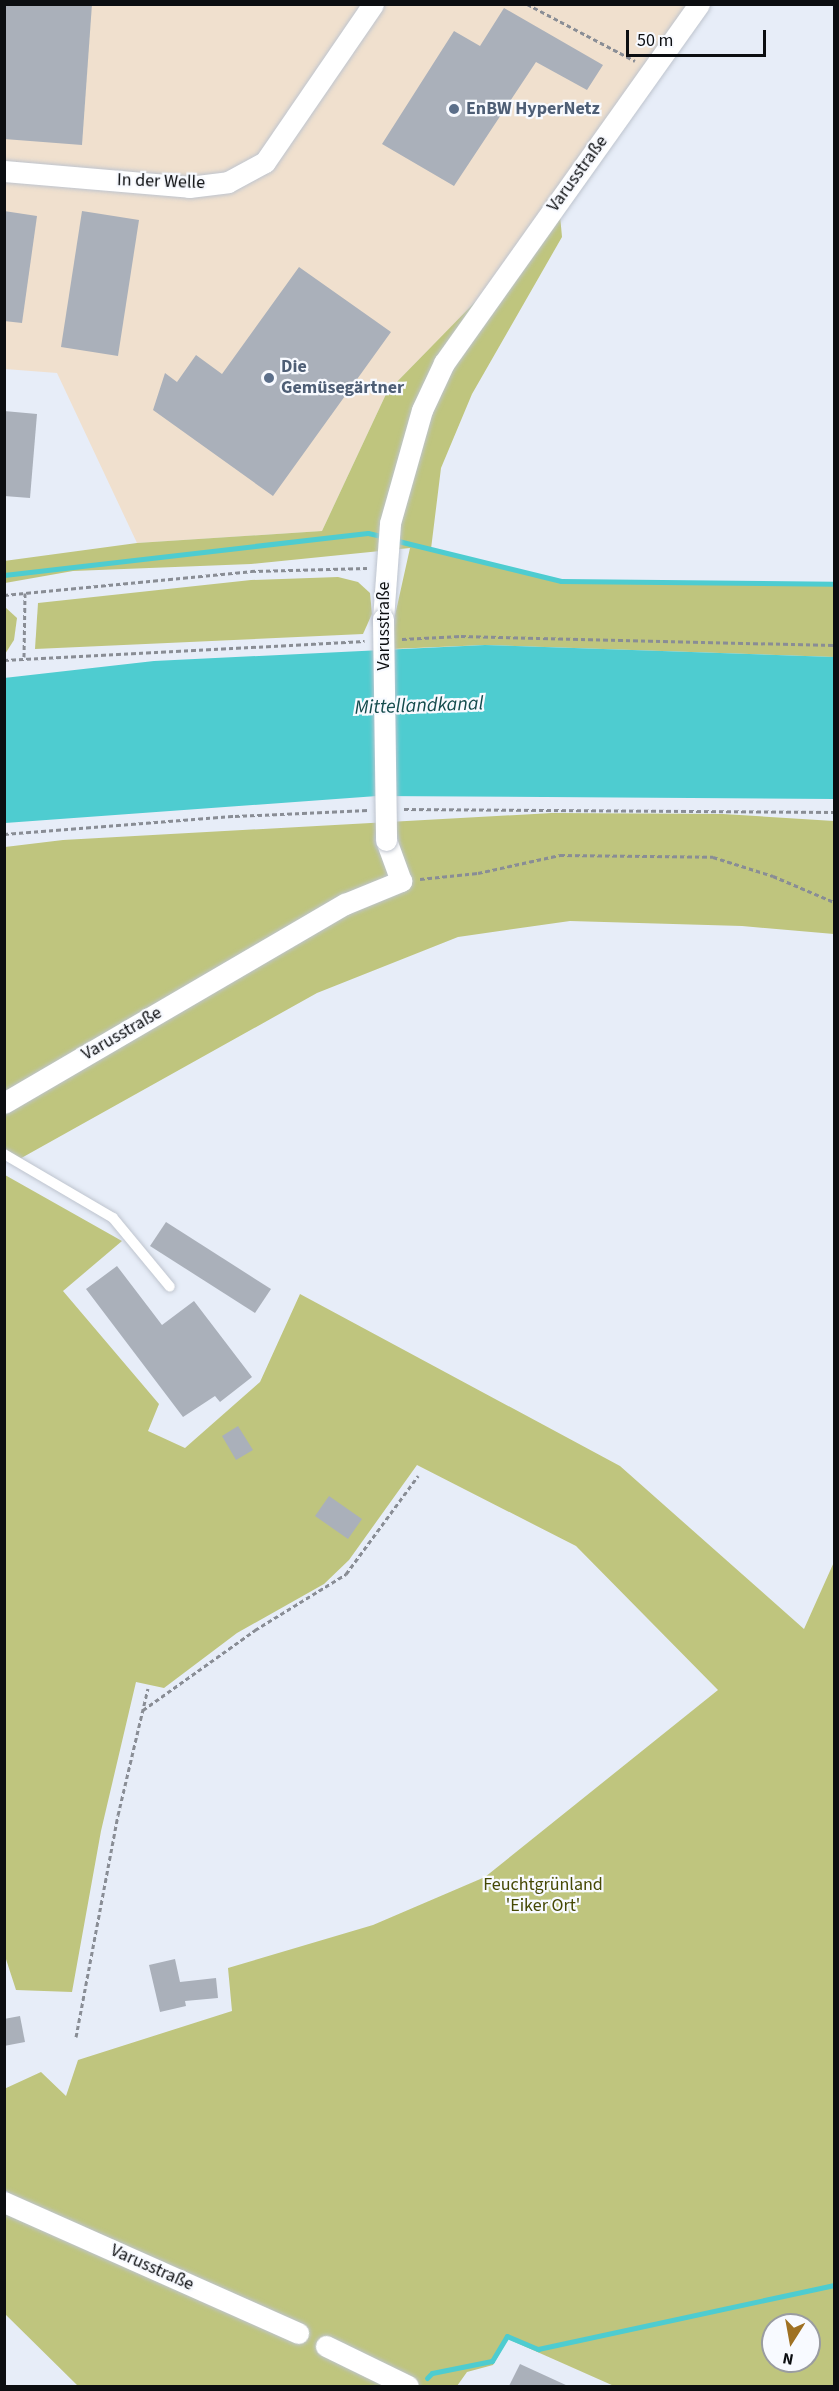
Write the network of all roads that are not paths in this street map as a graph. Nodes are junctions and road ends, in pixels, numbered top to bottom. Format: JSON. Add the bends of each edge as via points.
{"nodes":[{"id":1,"x":374,"y":4,"type":"edge"},
{"id":2,"x":699,"y":4,"type":"edge"},
{"id":3,"x":4,"y":171,"type":"edge"},
{"id":4,"x":4,"y":1103,"type":"edge"},
{"id":5,"x":4,"y":1154,"type":"edge"},
{"id":6,"x":170,"y":1287,"type":"dead end"},
{"id":7,"x":5,"y":2203,"type":"edge"},
{"id":8,"x":298,"y":2333,"type":"dead end"},
{"id":9,"x":326,"y":2346,"type":"dead end"},
{"id":10,"x":408,"y":2386,"type":"edge"}],
"edges":[{"from":1,"to":3,"type":"street","name":"In der Welle","via":[[265,162],[228,182],[189,187]]},
{"from":2,"to":4,"type":"street","name":"Varusstraße","bridge":true,"via":[[444,363],[422,410],[390,523],[384,571],[386,840],[400,881],[345,904]]},
{"from":5,"to":6,"type":"lane","via":[[113,1218]]},
{"from":7,"to":8,"type":"street","name":"Varusstraße"},
{"from":9,"to":10,"type":"street"}]}
